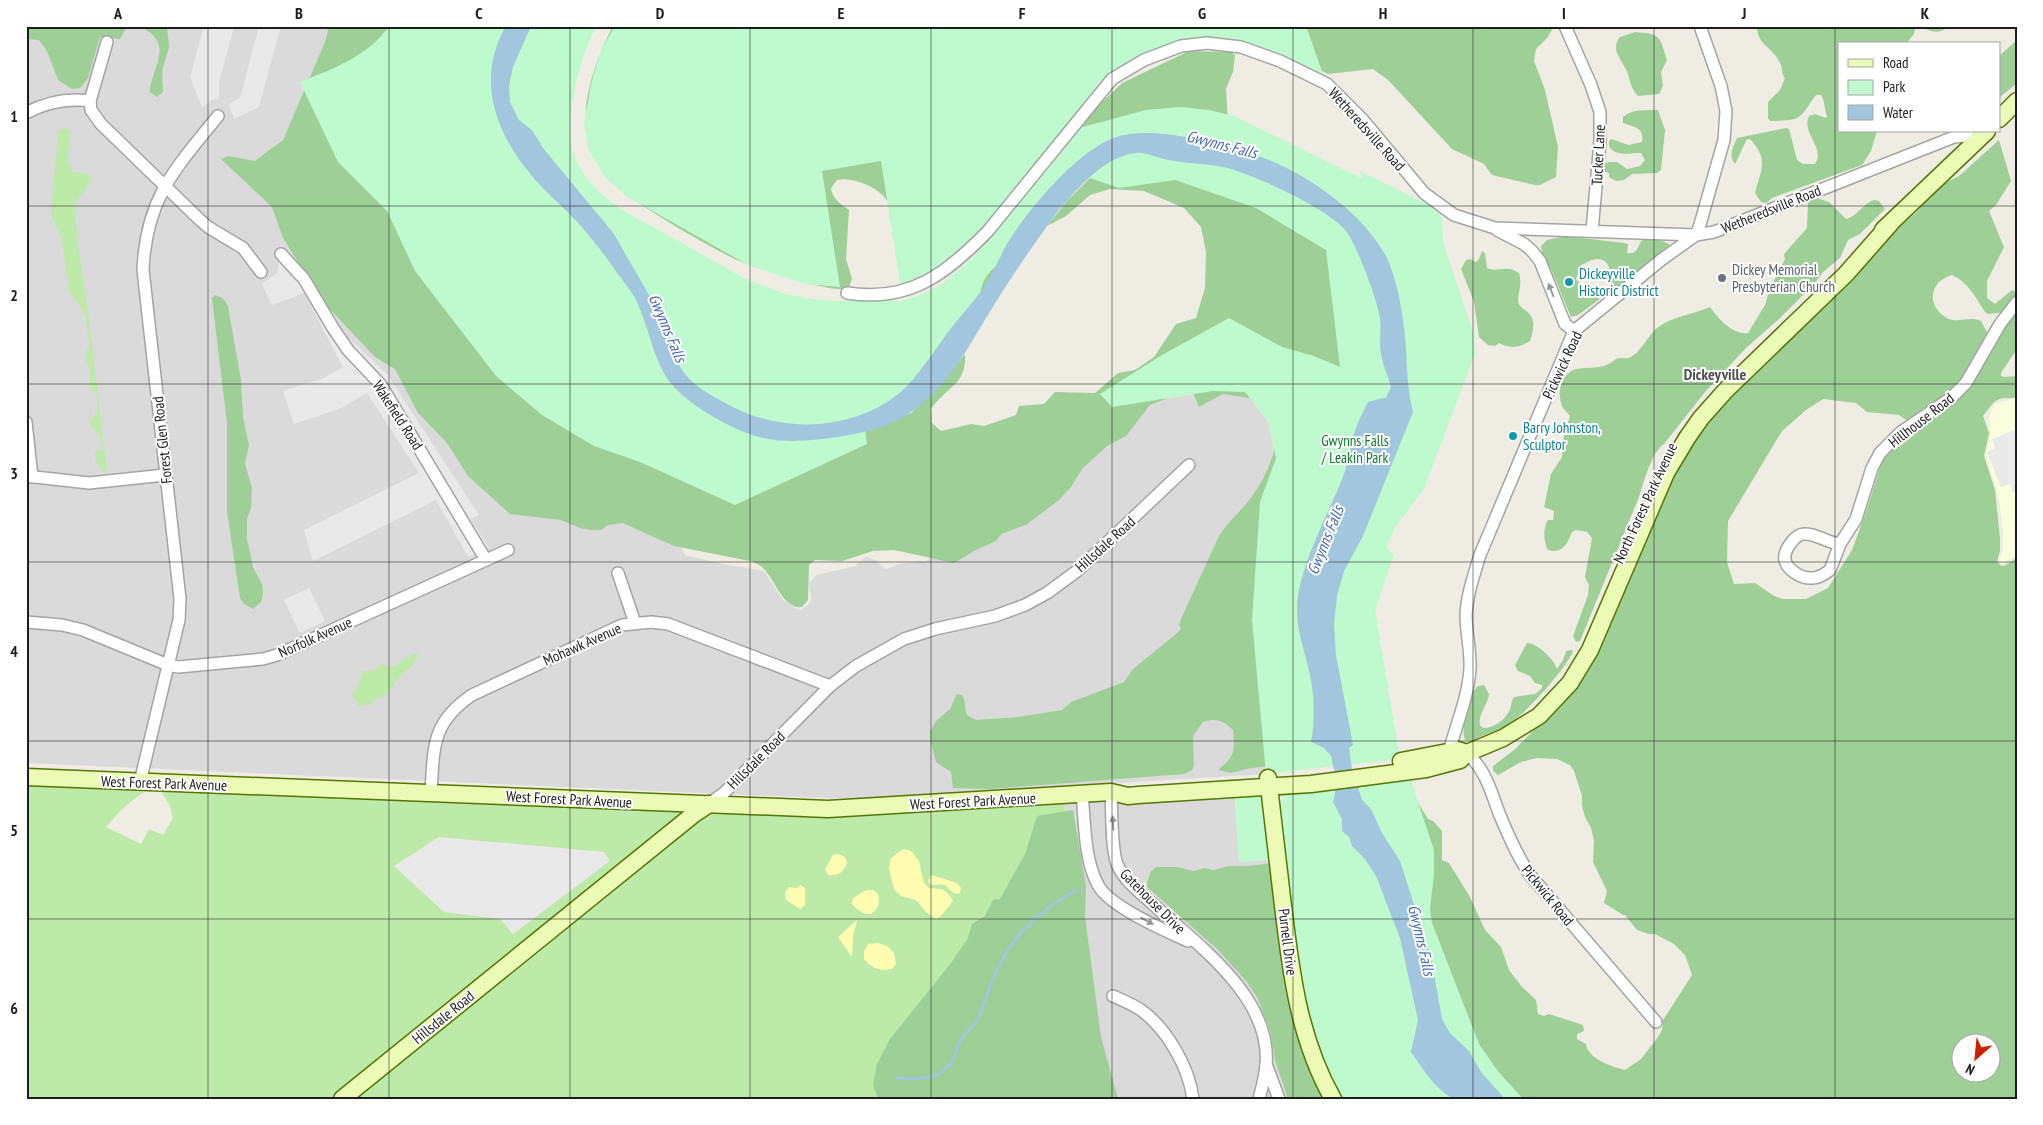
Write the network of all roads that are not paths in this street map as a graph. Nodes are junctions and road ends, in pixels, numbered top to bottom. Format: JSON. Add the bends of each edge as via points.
{"nodes":[{"id":1,"x":1566,"y":26,"type":"edge"},
{"id":2,"x":1700,"y":26,"type":"edge"},
{"id":3,"x":107,"y":42,"type":"dead end"},
{"id":4,"x":90,"y":101,"type":"junction"},
{"id":5,"x":2017,"y":101,"type":"edge"},
{"id":6,"x":26,"y":113,"type":"edge"},
{"id":7,"x":218,"y":116,"type":"dead end"},
{"id":8,"x":2000,"y":118,"type":"edge"},
{"id":9,"x":1983,"y":135,"type":"edge"},
{"id":10,"x":164,"y":185,"type":"junction"},
{"id":11,"x":1494,"y":228,"type":"junction"},
{"id":12,"x":1592,"y":231,"type":"junction"},
{"id":13,"x":1696,"y":235,"type":"junction"},
{"id":14,"x":281,"y":254,"type":"dead end"},
{"id":15,"x":261,"y":272,"type":"dead end"},
{"id":16,"x":847,"y":294,"type":"dead end"},
{"id":17,"x":2017,"y":302,"type":"edge"},
{"id":18,"x":1574,"y":331,"type":"junction"},
{"id":19,"x":26,"y":422,"type":"edge"},
{"id":20,"x":1189,"y":465,"type":"dead end"},
{"id":21,"x":166,"y":475,"type":"junction"},
{"id":22,"x":29,"y":477,"type":"edge"},
{"id":23,"x":1840,"y":544,"type":"junction"},
{"id":24,"x":508,"y":550,"type":"dead end"},
{"id":25,"x":486,"y":560,"type":"junction"},
{"id":26,"x":618,"y":573,"type":"dead end"},
{"id":27,"x":26,"y":622,"type":"edge"},
{"id":28,"x":635,"y":623,"type":"junction"},
{"id":29,"x":168,"y":664,"type":"junction"},
{"id":30,"x":830,"y":686,"type":"junction"},
{"id":31,"x":1449,"y":752,"type":"junction"},
{"id":32,"x":1467,"y":753,"type":"junction"},
{"id":33,"x":1382,"y":770,"type":"junction"},
{"id":34,"x":26,"y":777,"type":"edge"},
{"id":35,"x":140,"y":782,"type":"junction"},
{"id":36,"x":1269,"y":782,"type":"junction"},
{"id":37,"x":431,"y":792,"type":"junction"},
{"id":38,"x":1111,"y":792,"type":"junction"},
{"id":39,"x":1082,"y":794,"type":"junction"},
{"id":40,"x":709,"y":804,"type":"junction"},
{"id":41,"x":1199,"y":946,"type":"junction"},
{"id":42,"x":1113,"y":996,"type":"dead end"},
{"id":43,"x":1656,"y":1022,"type":"dead end"},
{"id":44,"x":1266,"y":1064,"type":"junction"},
{"id":45,"x":342,"y":1099,"type":"edge"},
{"id":46,"x":1193,"y":1099,"type":"edge"},
{"id":47,"x":1259,"y":1099,"type":"edge"},
{"id":48,"x":1280,"y":1099,"type":"edge"},
{"id":49,"x":1333,"y":1099,"type":"edge"}],
"edges":[{"from":1,"to":12,"type":"street","name":"Tucker Lane","via":[[1600,112]]},
{"from":2,"to":13,"type":"street","via":[[1722,86],[1726,111],[1724,140]]},
{"from":3,"to":4,"type":"street"},
{"from":4,"to":6,"type":"street","via":[[67,99]]},
{"from":4,"to":10,"type":"street","via":[[91,110],[101,124]]},
{"from":5,"to":8,"type":"main road"},
{"from":7,"to":10,"type":"street","name":"Forest Glen Road"},
{"from":9,"to":13,"type":"street","name":"Wetheredsville Road","via":[[1954,137],[1714,232]]},
{"from":9,"to":32,"type":"main road","name":"North Forest Park Avenue","via":[[1890,224],[1846,274],[1701,418],[1666,473],[1598,632],[1583,662],[1558,698],[1540,716]]},
{"from":10,"to":15,"type":"street","via":[[208,227],[243,248]]},
{"from":10,"to":21,"type":"street","name":"Forest Glen Road","via":[[148,227],[143,270]]},
{"from":11,"to":12,"type":"street","name":"Wetheredsville Road"},
{"from":11,"to":16,"type":"street","name":"Wetheredsville Road","via":[[1454,215],[1424,193],[1363,120],[1327,84],[1268,56],[1207,42],[1164,52],[1112,79],[988,231],[942,273],[906,290],[870,295]]},
{"from":18,"to":11,"type":"street","name":"Wetheredsville Road","one_way":true,"via":[[1565,324],[1540,261],[1524,244]]},
{"from":12,"to":13,"type":"street","name":"Wetheredsville Road"},
{"from":13,"to":18,"type":"street","name":"Pickwick Road","via":[[1660,260]]},
{"from":14,"to":25,"type":"street","name":"Wakefield Road","via":[[304,279],[348,350],[381,385]]},
{"from":17,"to":23,"type":"street","name":"Hillhouse Road","via":[[2000,324],[1966,383],[1951,398],[1901,432],[1880,453],[1856,519]]},
{"from":18,"to":31,"type":"street","name":"Pickwick Road","via":[[1480,556],[1471,585],[1466,618],[1470,667]]},
{"from":19,"to":22,"type":"street"},
{"from":20,"to":30,"type":"street","name":"Hillsdale Road","via":[[1077,571],[1046,593],[1003,614],[904,638]]},
{"from":21,"to":22,"type":"street","via":[[88,483]]},
{"from":21,"to":29,"type":"street","name":"Forest Glen Road","via":[[180,599],[179,620]]},
{"from":23,"to":23,"type":"street","name":"Hillhouse Road","via":[[1830,570],[1813,579],[1795,572],[1785,561],[1787,551],[1800,534],[1811,534]]},
{"from":24,"to":25,"type":"street","name":"Norfolk Avenue"},
{"from":25,"to":29,"type":"street","name":"Norfolk Avenue","via":[[277,655],[178,667]]},
{"from":26,"to":28,"type":"street"},
{"from":27,"to":29,"type":"street","name":"Norfolk Avenue","via":[[83,630]]},
{"from":28,"to":30,"type":"street","name":"Mohawk Avenue","via":[[650,622],[683,628]]},
{"from":28,"to":37,"type":"street","name":"Mohawk Avenue","via":[[622,625],[460,703],[450,712],[437,736]]},
{"from":29,"to":35,"type":"street","name":"Forest Glen Road"},
{"from":30,"to":40,"type":"street","name":"Hillsdale Road","via":[[724,793]]},
{"from":31,"to":32,"type":"main road","name":"North Forest Park Avenue"},
{"from":31,"to":33,"type":"main road","name":"North Forest Park Avenue"},
{"from":32,"to":33,"type":"main road","name":"North Forest Park Avenue","via":[[1460,760],[1441,766]]},
{"from":32,"to":43,"type":"street","name":"Pickwick Road","via":[[1483,773],[1519,859],[1530,875]]},
{"from":33,"to":36,"type":"main road","name":"West Forest Park Avenue"},
{"from":34,"to":35,"type":"main road","name":"West Forest Park Avenue"},
{"from":35,"to":37,"type":"main road","name":"West Forest Park Avenue"},
{"from":36,"to":38,"type":"main road","name":"West Forest Park Avenue","via":[[1124,787]]},
{"from":36,"to":49,"type":"main road","name":"Purnell Drive","via":[[1296,1001],[1322,1080]]},
{"from":37,"to":40,"type":"main road","name":"West Forest Park Avenue"},
{"from":38,"to":39,"type":"main road","name":"West Forest Park Avenue"},
{"from":41,"to":38,"type":"street","name":"Gatehouse Drive","one_way":true,"via":[[1136,889],[1121,871],[1114,853]]},
{"from":39,"to":40,"type":"main road","name":"West Forest Park Avenue","via":[[844,808]]},
{"from":39,"to":41,"type":"street","name":"Gatehouse Drive","one_way":true,"via":[[1089,854],[1101,891],[1126,910]]},
{"from":40,"to":45,"type":"main road","name":"Hillsdale Road"},
{"from":41,"to":44,"type":"street","name":"Gatehouse Drive","via":[[1225,970],[1253,1010],[1264,1039]]},
{"from":42,"to":46,"type":"street","via":[[1153,1019],[1185,1072]]},
{"from":44,"to":47,"type":"street","name":"Gatehouse Drive"},
{"from":44,"to":48,"type":"street","name":"Gatehouse Drive"}]}
